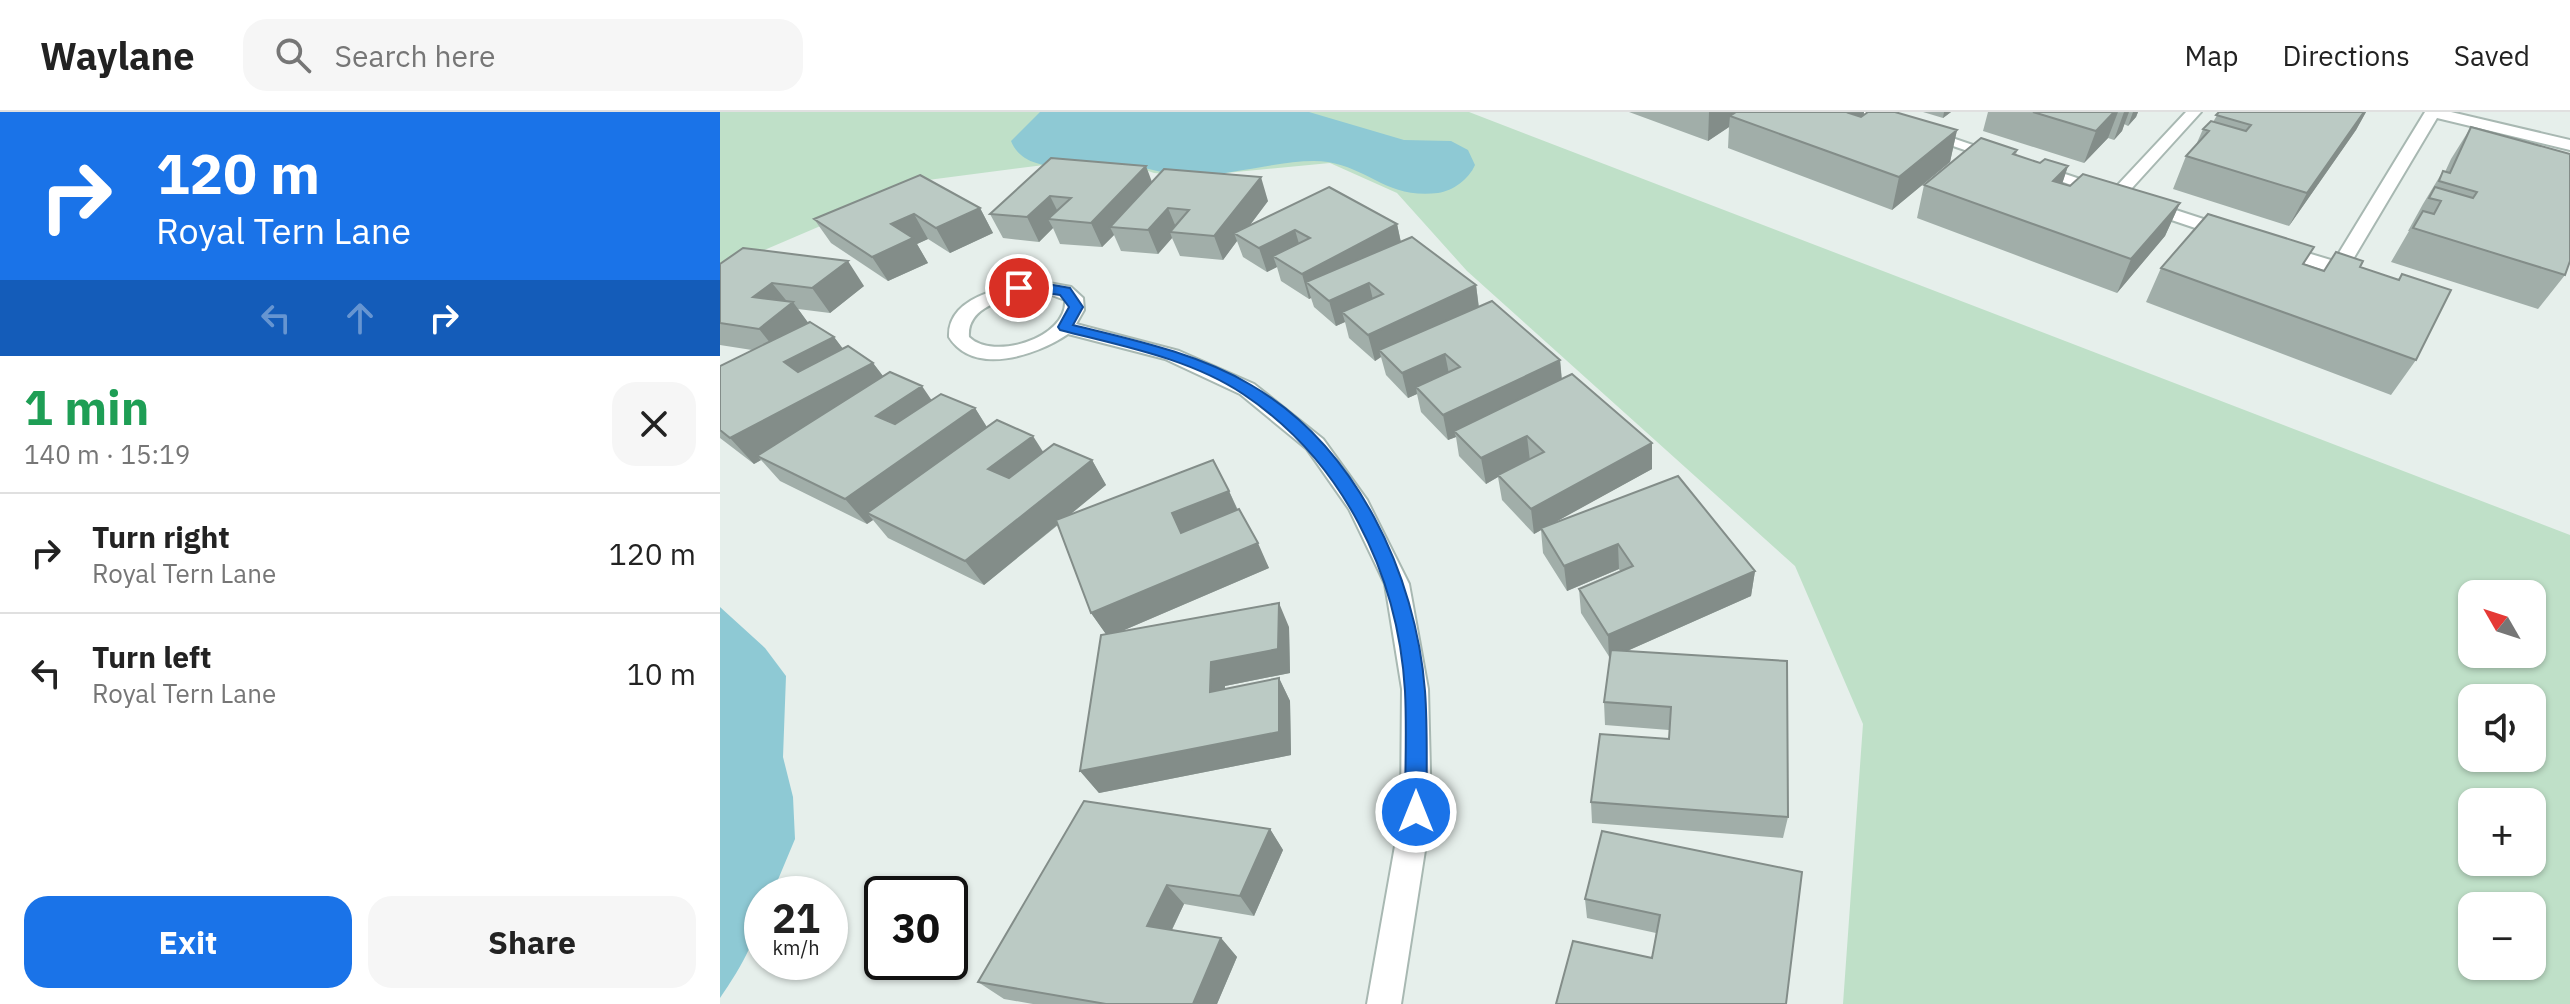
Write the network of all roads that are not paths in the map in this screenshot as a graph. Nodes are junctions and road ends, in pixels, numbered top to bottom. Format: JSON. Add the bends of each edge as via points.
{"nodes":[{"id":1,"x":1861,"y":112,"type":"edge"},
{"id":2,"x":2194,"y":112,"type":"edge"},
{"id":3,"x":2432,"y":112,"type":"edge"},
{"id":4,"x":2570,"y":145,"type":"edge"},
{"id":5,"x":2116,"y":196,"type":"junction"},
{"id":6,"x":2338,"y":269,"type":"junction"},
{"id":7,"x":2367,"y":279,"type":"edge"},
{"id":8,"x":1065,"y":327,"type":"junction"},
{"id":9,"x":1384,"y":1004,"type":"edge"}],
"edges":[{"from":1,"to":5,"type":"street"},
{"from":2,"to":5,"type":"street"},
{"from":3,"to":4,"type":"street"},
{"from":3,"to":6,"type":"street"},
{"from":5,"to":6,"type":"street"},
{"from":6,"to":7,"type":"street"},
{"from":8,"to":8,"type":"street","via":[[1076,307],[1073,298],[1065,291],[1036,286],[984,301],[957,330],[966,347],[997,353],[1034,345]]},
{"from":8,"to":9,"type":"street","via":[[1172,355],[1247,389],[1315,444],[1359,506],[1397,584],[1415,689],[1416,812]]}]}
